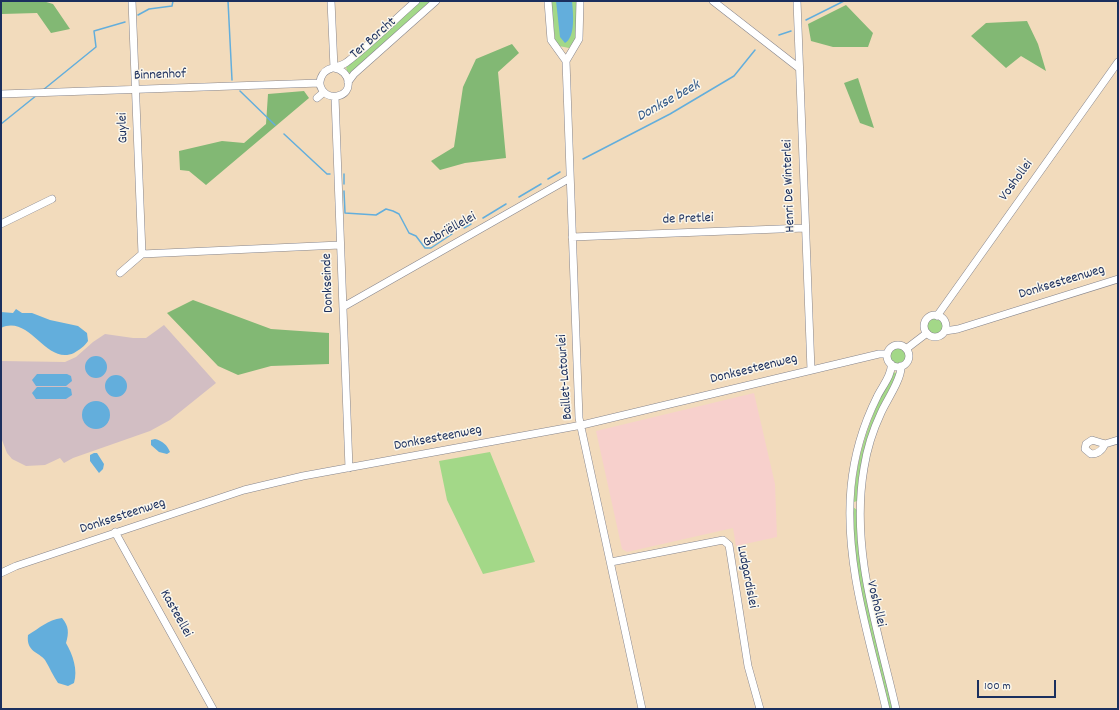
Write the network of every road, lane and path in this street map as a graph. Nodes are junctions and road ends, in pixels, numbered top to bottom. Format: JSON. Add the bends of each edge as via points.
{"nodes":[{"id":1,"x":132,"y":1,"type":"edge"},
{"id":2,"x":331,"y":1,"type":"edge"},
{"id":3,"x":416,"y":1,"type":"edge"},
{"id":4,"x":436,"y":1,"type":"edge"},
{"id":5,"x":548,"y":1,"type":"edge"},
{"id":6,"x":580,"y":1,"type":"edge"},
{"id":7,"x":713,"y":1,"type":"edge"},
{"id":8,"x":797,"y":1,"type":"edge"},
{"id":9,"x":566,"y":61,"type":"junction"},
{"id":10,"x":1118,"y":62,"type":"edge"},
{"id":11,"x":334,"y":68,"type":"junction"},
{"id":12,"x":799,"y":68,"type":"junction"},
{"id":13,"x":320,"y":83,"type":"junction"},
{"id":14,"x":348,"y":83,"type":"junction"},
{"id":15,"x":136,"y":90,"type":"junction"},
{"id":16,"x":324,"y":92,"type":"junction"},
{"id":17,"x":1,"y":94,"type":"edge"},
{"id":18,"x":335,"y":97,"type":"junction"},
{"id":19,"x":317,"y":98,"type":"dead end"},
{"id":20,"x":570,"y":178,"type":"junction"},
{"id":21,"x":52,"y":199,"type":"dead end"},
{"id":22,"x":1,"y":224,"type":"edge"},
{"id":23,"x":805,"y":228,"type":"junction"},
{"id":24,"x":572,"y":237,"type":"junction"},
{"id":25,"x":340,"y":245,"type":"junction"},
{"id":26,"x":142,"y":254,"type":"junction"},
{"id":27,"x":120,"y":272,"type":"dead end"},
{"id":28,"x":1118,"y":279,"type":"edge"},
{"id":29,"x":343,"y":307,"type":"junction"},
{"id":30,"x":937,"y":316,"type":"junction"},
{"id":31,"x":945,"y":331,"type":"junction"},
{"id":32,"x":926,"y":333,"type":"junction"},
{"id":33,"x":906,"y":349,"type":"junction"},
{"id":34,"x":887,"y":354,"type":"junction"},
{"id":35,"x":891,"y":364,"type":"junction"},
{"id":36,"x":901,"y":366,"type":"junction"},
{"id":37,"x":811,"y":370,"type":"junction"},
{"id":38,"x":582,"y":425,"type":"junction"},
{"id":39,"x":1118,"y":440,"type":"edge"},
{"id":40,"x":1104,"y":444,"type":"dead end"},
{"id":41,"x":349,"y":468,"type":"junction"},
{"id":42,"x":850,"y":504,"type":"junction"},
{"id":43,"x":859,"y":505,"type":"junction"},
{"id":44,"x":115,"y":532,"type":"junction"},
{"id":45,"x":610,"y":562,"type":"junction"},
{"id":46,"x":1,"y":573,"type":"edge"},
{"id":47,"x":213,"y":709,"type":"edge"},
{"id":48,"x":642,"y":709,"type":"edge"},
{"id":49,"x":760,"y":709,"type":"edge"},
{"id":50,"x":886,"y":709,"type":"edge"},
{"id":51,"x":896,"y":709,"type":"edge"}],
"edges":[{"from":1,"to":15,"type":"street","name":"Guylei"},
{"from":2,"to":11,"type":"street"},
{"from":3,"to":11,"type":"street","name":"Ter Borcht","via":[[348,62]]},
{"from":4,"to":14,"type":"street","name":"Ter Borcht","via":[[354,74]]},
{"from":5,"to":9,"type":"street","via":[[552,40]]},
{"from":6,"to":9,"type":"street","via":[[579,39]]},
{"from":7,"to":12,"type":"street"},
{"from":8,"to":12,"type":"street","name":"Henri De Winterlei"},
{"from":9,"to":20,"type":"street","name":"Baillet-Latourlei"},
{"from":10,"to":30,"type":"street","name":"Voshollei"},
{"from":11,"to":13,"type":"street","via":[[325,72]]},
{"from":11,"to":14,"type":"street","via":[[343,71],[348,77]]},
{"from":12,"to":23,"type":"street","name":"Henri De Winterlei"},
{"from":13,"to":15,"type":"street","name":"Binnenhof"},
{"from":13,"to":16,"type":"street"},
{"from":14,"to":18,"type":"street","via":[[344,93]]},
{"from":15,"to":17,"type":"street","name":"Binnenhof"},
{"from":15,"to":26,"type":"street","name":"Guylei"},
{"from":16,"to":18,"type":"street"},
{"from":16,"to":19,"type":"street"},
{"from":18,"to":25,"type":"street","name":"Donkseinde"},
{"from":20,"to":24,"type":"street","name":"Baillet-Latourlei"},
{"from":20,"to":29,"type":"street","name":"Gabriëllelei"},
{"from":21,"to":22,"type":"street"},
{"from":23,"to":24,"type":"street","name":"de Pretlei"},
{"from":23,"to":37,"type":"street","name":"Henri De Winterlei"},
{"from":24,"to":38,"type":"street","name":"Baillet-Latourlei","via":[[579,418]]},
{"from":25,"to":26,"type":"street"},
{"from":25,"to":29,"type":"street","name":"Donkseinde"},
{"from":26,"to":27,"type":"street"},
{"from":28,"to":31,"type":"street","name":"Donksesteenweg"},
{"from":29,"to":41,"type":"street","name":"Donkseinde"},
{"from":30,"to":31,"type":"street","via":[[944,320]]},
{"from":30,"to":32,"type":"street","via":[[927,320],[924,328]]},
{"from":31,"to":32,"type":"street","name":"Donksesteenweg","via":[[938,337]]},
{"from":32,"to":33,"type":"street"},
{"from":33,"to":34,"type":"street","name":"Donksesteenweg","via":[[893,346]]},
{"from":33,"to":36,"type":"street","via":[[908,358]]},
{"from":34,"to":35,"type":"street"},
{"from":34,"to":37,"type":"street","name":"Donksesteenweg"},
{"from":35,"to":36,"type":"street"},
{"from":35,"to":42,"type":"street","name":"Voshollei","via":[[861,438],[853,473]]},
{"from":36,"to":43,"type":"street","name":"Voshollei","via":[[901,373],[885,403],[872,438],[864,466]]},
{"from":37,"to":38,"type":"street","name":"Donksesteenweg"},
{"from":38,"to":41,"type":"street","name":"Donksesteenweg"},
{"from":38,"to":45,"type":"street","name":"Baillet-Latourlei"},
{"from":39,"to":40,"type":"street"},
{"from":41,"to":44,"type":"street","name":"Donksesteenweg","via":[[244,490]]},
{"from":42,"to":43,"type":"street"},
{"from":42,"to":50,"type":"street","name":"Voshollei","via":[[853,564]]},
{"from":43,"to":51,"type":"street","name":"Voshollei","via":[[863,564]]},
{"from":44,"to":46,"type":"street","name":"Donksesteenweg"},
{"from":44,"to":47,"type":"street","name":"Kasteellei"},
{"from":45,"to":48,"type":"street","name":"Baillet-Latourlei"},
{"from":45,"to":49,"type":"street","name":"Ludgardislei","via":[[723,540],[729,545],[748,666]]}]}
